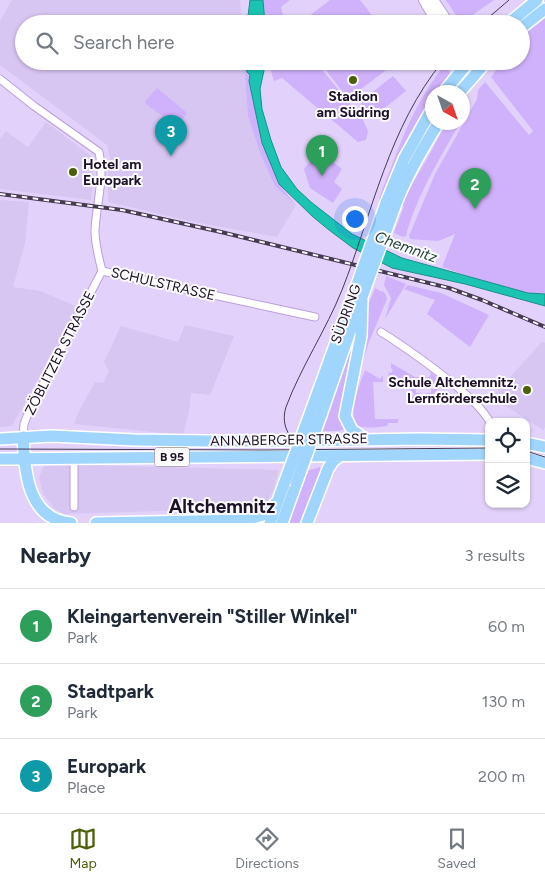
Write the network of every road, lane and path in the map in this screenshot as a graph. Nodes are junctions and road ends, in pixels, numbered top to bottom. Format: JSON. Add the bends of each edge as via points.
{"nodes":[{"id":1,"x":424,"y":0,"type":"edge"},
{"id":2,"x":433,"y":0,"type":"edge"},
{"id":3,"x":537,"y":0,"type":"edge"},
{"id":4,"x":545,"y":10,"type":"edge"},
{"id":5,"x":433,"y":15,"type":"edge"},
{"id":6,"x":443,"y":15,"type":"edge"},
{"id":7,"x":519,"y":15,"type":"edge"},
{"id":8,"x":530,"y":21,"type":"edge"},
{"id":9,"x":469,"y":70,"type":"edge"},
{"id":10,"x":471,"y":70,"type":"edge"},
{"id":11,"x":0,"y":79,"type":"edge"},
{"id":12,"x":452,"y":85,"type":"edge"},
{"id":13,"x":464,"y":85,"type":"edge"},
{"id":14,"x":425,"y":122,"type":"edge"},
{"id":15,"x":434,"y":130,"type":"edge"},
{"id":16,"x":391,"y":204,"type":"junction"},
{"id":17,"x":102,"y":270,"type":"junction"},
{"id":18,"x":358,"y":295,"type":"junction"},
{"id":19,"x":315,"y":317,"type":"dead end"},
{"id":20,"x":381,"y":332,"type":"dead end"},
{"id":21,"x":487,"y":418,"type":"edge"},
{"id":22,"x":23,"y":437,"type":"junction"},
{"id":23,"x":0,"y":439,"type":"edge"},
{"id":24,"x":365,"y":439,"type":"junction"},
{"id":25,"x":485,"y":440,"type":"edge"},
{"id":26,"x":530,"y":444,"type":"edge"},
{"id":27,"x":545,"y":448,"type":"edge"},
{"id":28,"x":485,"y":454,"type":"edge"},
{"id":29,"x":308,"y":456,"type":"junction"},
{"id":30,"x":340,"y":456,"type":"junction"},
{"id":31,"x":0,"y":458,"type":"edge"},
{"id":32,"x":24,"y":458,"type":"junction"},
{"id":33,"x":74,"y":458,"type":"junction"},
{"id":34,"x":530,"y":459,"type":"edge"},
{"id":35,"x":545,"y":463,"type":"edge"},
{"id":36,"x":324,"y":478,"type":"junction"},
{"id":37,"x":290,"y":484,"type":"junction"},
{"id":38,"x":278,"y":501,"type":"junction"},
{"id":39,"x":74,"y":507,"type":"dead end"},
{"id":40,"x":250,"y":521,"type":"edge"},
{"id":41,"x":217,"y":522,"type":"edge"},
{"id":42,"x":71,"y":523,"type":"edge"},
{"id":43,"x":96,"y":523,"type":"edge"},
{"id":44,"x":270,"y":523,"type":"edge"},
{"id":45,"x":282,"y":523,"type":"edge"},
{"id":46,"x":307,"y":523,"type":"edge"}],
"edges":[{"from":1,"to":5,"type":"main road"},
{"from":2,"to":6,"type":"main road"},
{"from":3,"to":7,"type":"main road"},
{"from":4,"to":8,"type":"main road"},
{"from":9,"to":12,"type":"main road"},
{"from":10,"to":13,"type":"main road"},
{"from":11,"to":17,"type":"street","name":"SCHULSTRASSE","via":[[99,152],[102,164],[95,232]]},
{"from":14,"to":16,"type":"main road","name":"SÜDRING","via":[[404,160]]},
{"from":15,"to":16,"type":"main road","name":"SÜDRING"},
{"from":16,"to":18,"type":"main road","name":"SÜDRING","bridge":true},
{"from":17,"to":19,"type":"street","name":"SCHULSTRASSE"},
{"from":17,"to":22,"type":"street","name":"ZÖBLITZER STRASSE","via":[[28,411]]},
{"from":18,"to":24,"type":"main road","via":[[361,336],[345,416],[352,430]]},
{"from":18,"to":37,"type":"main road","name":"SÜDRING","bridge":true},
{"from":20,"to":21,"type":"street","via":[[418,355],[476,403]]},
{"from":22,"to":23,"type":"main road","name":"ANNABERGER STRASSE","number":"B 95"},
{"from":22,"to":24,"type":"main road","name":"ANNABERGER STRASSE","number":"B 95","via":[[226,441]]},
{"from":22,"to":32,"type":"main road"},
{"from":24,"to":25,"type":"main road","name":"ANNABERGER STRASSE","number":"B 95"},
{"from":26,"to":27,"type":"main road"},
{"from":28,"to":30,"type":"main road","name":"ANNABERGER STRASSE","number":"B 95"},
{"from":29,"to":30,"type":"main road","name":"ANNABERGER STRASSE","number":"B 95"},
{"from":29,"to":33,"type":"main road","name":"ANNABERGER STRASSE","number":"B 95"},
{"from":29,"to":36,"type":"main road","via":[[319,465]]},
{"from":30,"to":36,"type":"main road","via":[[330,465]]},
{"from":31,"to":32,"type":"main road","name":"ANNABERGER STRASSE","number":"B 95"},
{"from":32,"to":33,"type":"main road","name":"ANNABERGER STRASSE","number":"B 95"},
{"from":32,"to":42,"type":"main road","via":[[26,477],[35,500],[45,512]]},
{"from":33,"to":39,"type":"street"},
{"from":34,"to":35,"type":"main road"},
{"from":36,"to":46,"type":"main road"},
{"from":37,"to":38,"type":"main road","name":"SÜDRING"},
{"from":37,"to":45,"type":"main road","name":"SÜDRING"},
{"from":38,"to":40,"type":"main road","via":[[263,515]]},
{"from":38,"to":44,"type":"main road","name":"SÜDRING"},
{"from":40,"to":41,"type":"main road"},
{"from":41,"to":43,"type":"main road"}]}
